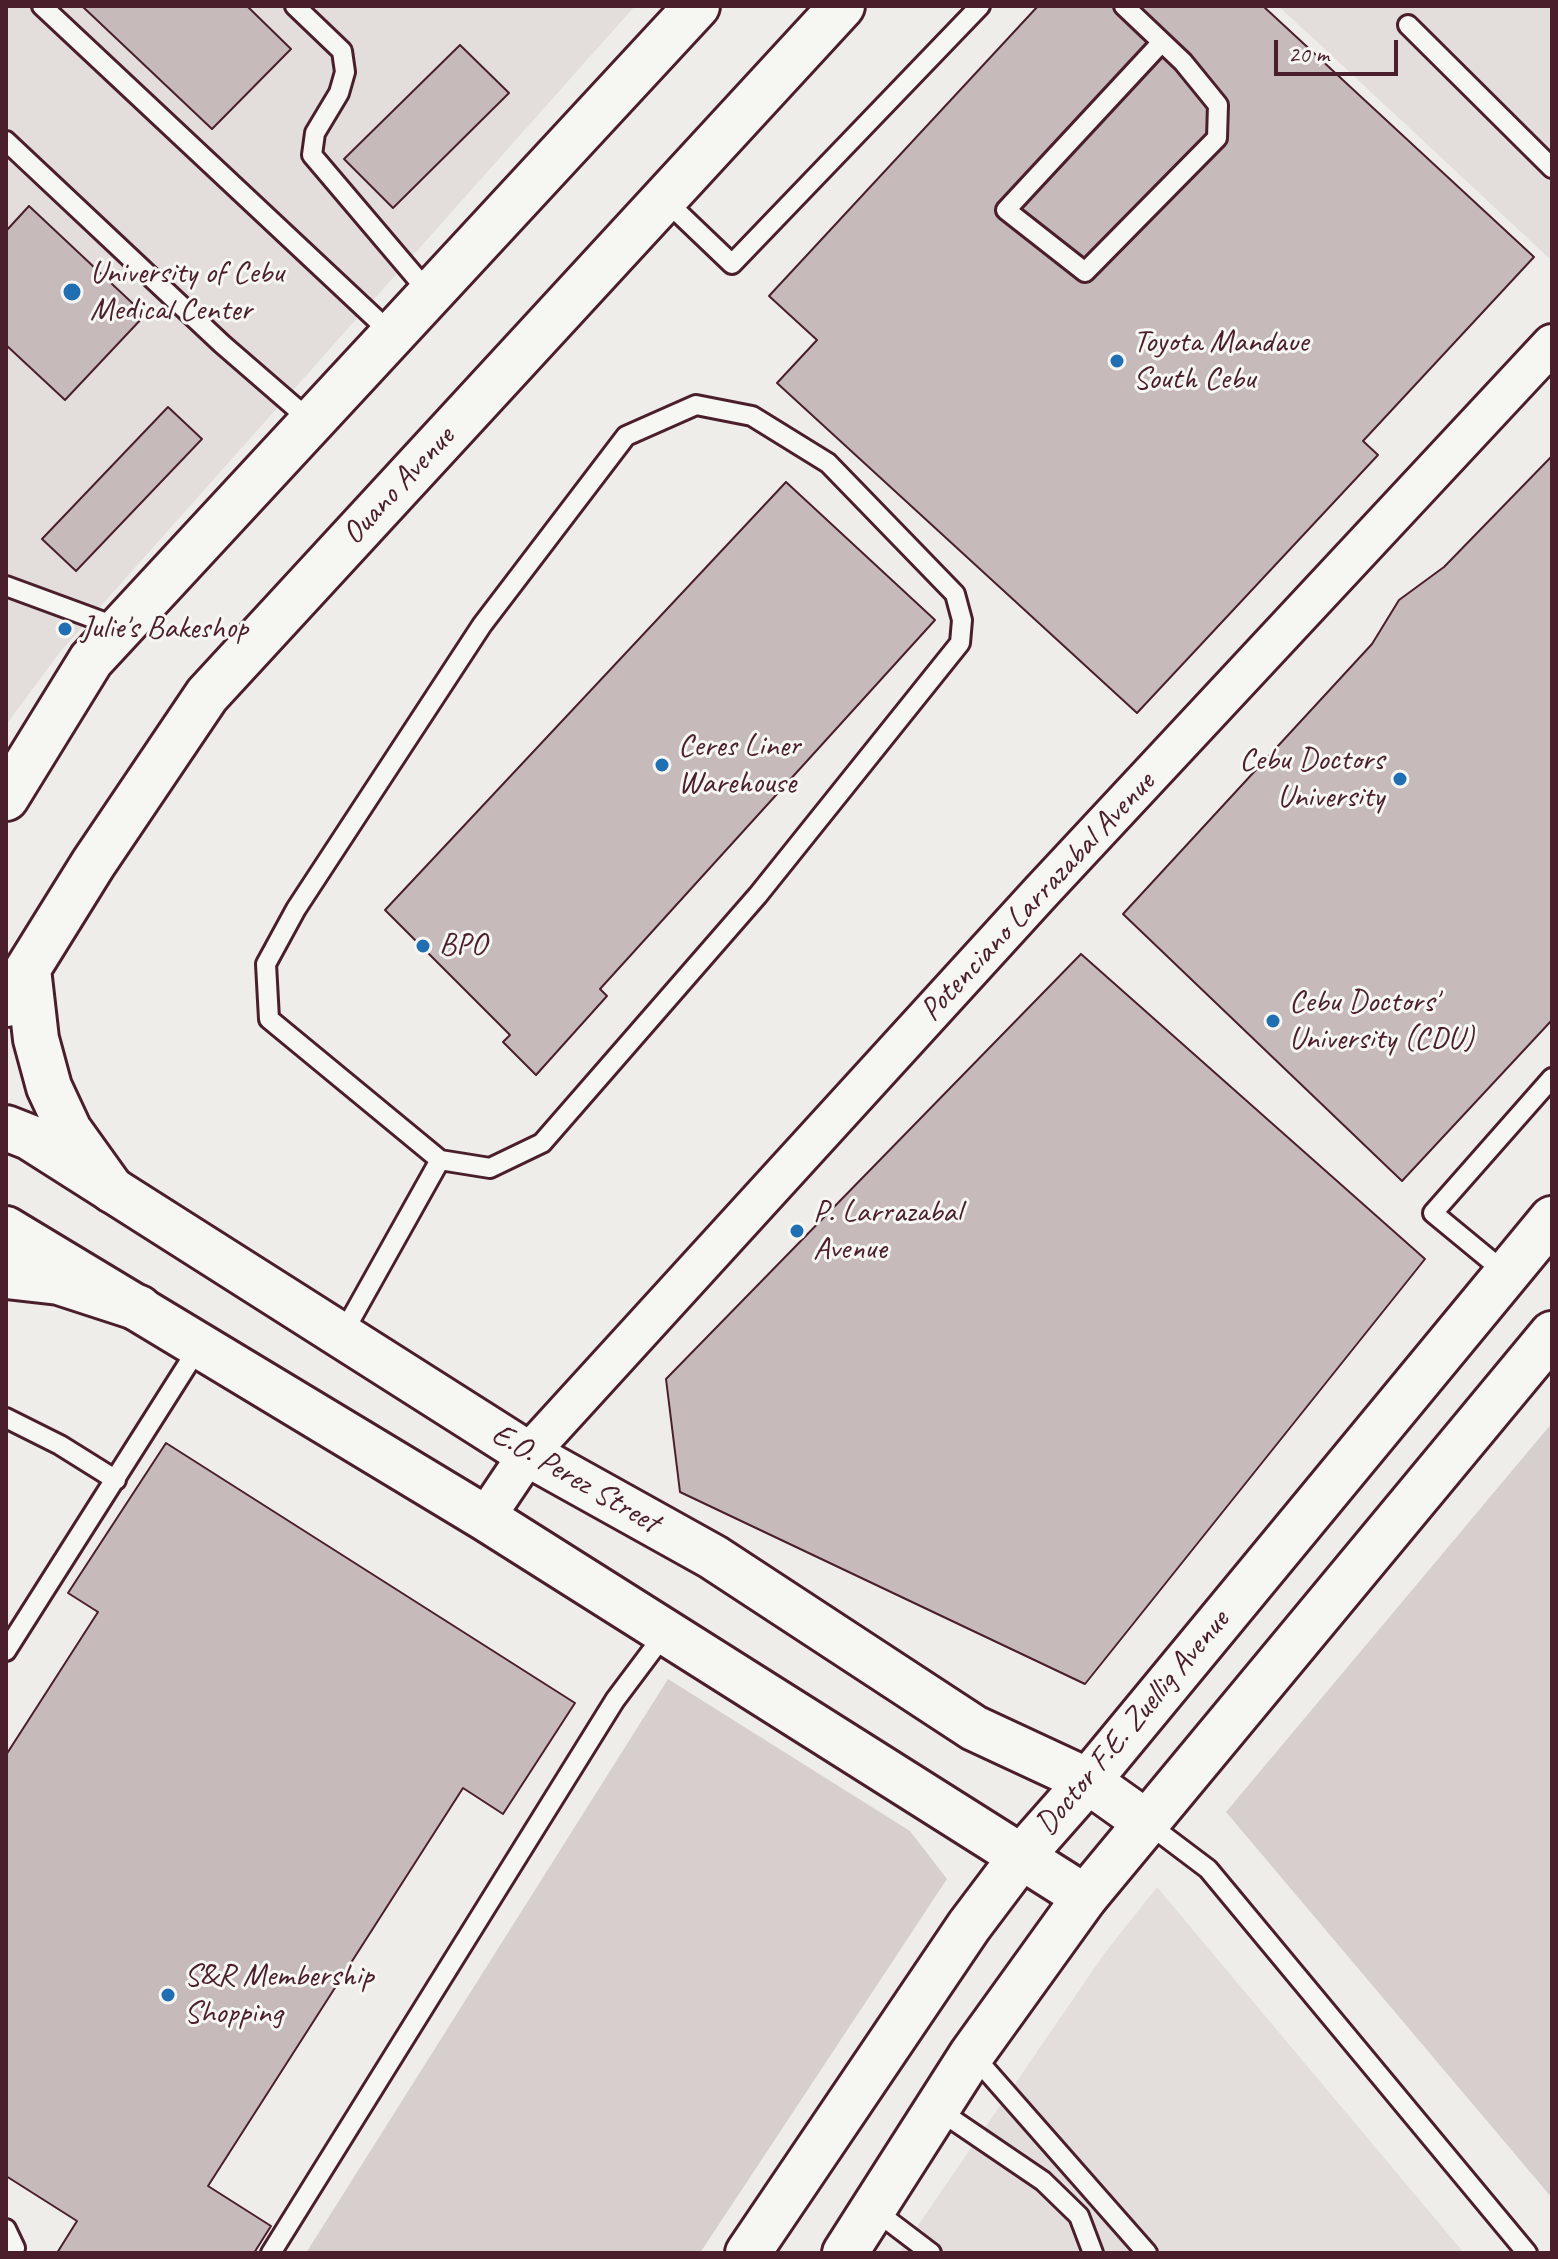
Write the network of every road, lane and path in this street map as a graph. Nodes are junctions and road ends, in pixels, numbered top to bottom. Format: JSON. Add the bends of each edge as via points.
{"nodes":[{"id":1,"x":42,"y":6,"type":"edge"},
{"id":2,"x":295,"y":6,"type":"edge"},
{"id":3,"x":697,"y":6,"type":"edge"},
{"id":4,"x":842,"y":6,"type":"edge"},
{"id":5,"x":980,"y":6,"type":"edge"},
{"id":6,"x":1124,"y":6,"type":"edge"},
{"id":7,"x":1408,"y":25,"type":"dead end"},
{"id":8,"x":1161,"y":43,"type":"junction"},
{"id":9,"x":6,"y":141,"type":"edge"},
{"id":10,"x":1552,"y":168,"type":"edge"},
{"id":11,"x":664,"y":199,"type":"junction"},
{"id":12,"x":430,"y":294,"type":"junction"},
{"id":13,"x":392,"y":334,"type":"junction"},
{"id":14,"x":1552,"y":344,"type":"edge"},
{"id":15,"x":312,"y":422,"type":"junction"},
{"id":16,"x":6,"y":586,"type":"edge"},
{"id":17,"x":121,"y":628,"type":"junction"},
{"id":18,"x":6,"y":798,"type":"edge"},
{"id":19,"x":17,"y":986,"type":"edge"},
{"id":20,"x":1552,"y":1078,"type":"edge"},
{"id":21,"x":6,"y":1128,"type":"edge"},
{"id":22,"x":440,"y":1160,"type":"junction"},
{"id":23,"x":112,"y":1190,"type":"junction"},
{"id":24,"x":1552,"y":1219,"type":"edge"},
{"id":25,"x":6,"y":1229,"type":"edge"},
{"id":26,"x":1507,"y":1274,"type":"junction"},
{"id":27,"x":6,"y":1276,"type":"edge"},
{"id":28,"x":139,"y":1308,"type":"junction"},
{"id":29,"x":1552,"y":1334,"type":"edge"},
{"id":30,"x":342,"y":1336,"type":"junction"},
{"id":31,"x":200,"y":1345,"type":"junction"},
{"id":32,"x":6,"y":1418,"type":"edge"},
{"id":33,"x":528,"y":1454,"type":"junction"},
{"id":34,"x":116,"y":1480,"type":"junction"},
{"id":35,"x":485,"y":1518,"type":"junction"},
{"id":36,"x":666,"y":1632,"type":"junction"},
{"id":37,"x":6,"y":1651,"type":"edge"},
{"id":38,"x":1088,"y":1781,"type":"junction"},
{"id":39,"x":1147,"y":1823,"type":"junction"},
{"id":40,"x":1021,"y":1857,"type":"junction"},
{"id":41,"x":1085,"y":1897,"type":"junction"},
{"id":42,"x":972,"y":2054,"type":"junction"},
{"id":43,"x":937,"y":2109,"type":"junction"},
{"id":44,"x":873,"y":2209,"type":"junction"},
{"id":45,"x":6,"y":2229,"type":"edge"},
{"id":46,"x":12,"y":2253,"type":"edge"},
{"id":47,"x":271,"y":2253,"type":"edge"},
{"id":48,"x":748,"y":2253,"type":"edge"},
{"id":49,"x":845,"y":2253,"type":"edge"},
{"id":50,"x":931,"y":2253,"type":"edge"},
{"id":51,"x":1093,"y":2253,"type":"edge"},
{"id":52,"x":1147,"y":2253,"type":"edge"},
{"id":53,"x":1527,"y":2253,"type":"edge"}],
"edges":[{"from":1,"to":13,"type":"lane"},
{"from":2,"to":12,"type":"lane","via":[[342,51],[345,72],[315,133],[312,155]]},
{"from":3,"to":12,"type":"main road"},
{"from":4,"to":11,"type":"main road","name":"Ouano Avenue"},
{"from":5,"to":11,"type":"lane","via":[[732,264]]},
{"from":6,"to":8,"type":"lane"},
{"from":7,"to":10,"type":"lane"},
{"from":8,"to":8,"type":"lane","via":[[1218,105],[1217,138],[1085,272],[1006,210]]},
{"from":9,"to":15,"type":"lane"},
{"from":11,"to":19,"type":"main road","name":"Ouano Avenue","via":[[207,695]]},
{"from":12,"to":13,"type":"main road"},
{"from":13,"to":15,"type":"main road"},
{"from":14,"to":33,"type":"street","name":"Potenciano Larrazabal Avenue","via":[[1041,892]]},
{"from":15,"to":17,"type":"main road"},
{"from":16,"to":17,"type":"lane"},
{"from":17,"to":18,"type":"main road","via":[[91,660]]},
{"from":19,"to":23,"type":"main road","via":[[49,1087],[69,1130]]},
{"from":20,"to":26,"type":"lane","via":[[1433,1213]]},
{"from":21,"to":23,"type":"main road","name":"E.O. Perez Street"},
{"from":22,"to":22,"type":"lane","via":[[269,1019],[266,964],[296,909],[482,625],[626,436],[696,405],[752,416],[828,463],[955,594],[962,620],[960,643],[758,895],[542,1143],[490,1168]]},
{"from":22,"to":30,"type":"lane"},
{"from":23,"to":30,"type":"main road","name":"E.O. Perez Street"},
{"from":24,"to":26,"type":"main road","name":"Doctor F.E. Zuellig Avenue"},
{"from":25,"to":28,"type":"main road"},
{"from":26,"to":38,"type":"main road","name":"Doctor F.E. Zuellig Avenue"},
{"from":27,"to":28,"type":"main road","via":[[59,1282]]},
{"from":28,"to":31,"type":"main road"},
{"from":29,"to":39,"type":"main road"},
{"from":30,"to":33,"type":"main road","name":"E.O. Perez Street"},
{"from":31,"to":34,"type":"lane"},
{"from":31,"to":35,"type":"main road"},
{"from":32,"to":34,"type":"lane"},
{"from":33,"to":35,"type":"street","name":"Potenciano Larrazabal Avenue"},
{"from":33,"to":38,"type":"main road","name":"E.O. Perez Street","via":[[713,1557],[974,1728]]},
{"from":34,"to":37,"type":"lane"},
{"from":35,"to":36,"type":"main road"},
{"from":36,"to":40,"type":"main road"},
{"from":36,"to":47,"type":"lane","via":[[615,1700]]},
{"from":38,"to":39,"type":"main road","name":"E.O. Perez Street"},
{"from":38,"to":40,"type":"main road","name":"Doctor F.E. Zuellig Avenue"},
{"from":39,"to":41,"type":"main road"},
{"from":39,"to":53,"type":"lane","via":[[1208,1869]]},
{"from":40,"to":41,"type":"main road"},
{"from":40,"to":48,"type":"main road","name":"Doctor F.E. Zuellig Avenue"},
{"from":41,"to":42,"type":"main road"},
{"from":42,"to":43,"type":"main road"},
{"from":42,"to":52,"type":"lane"},
{"from":43,"to":44,"type":"main road"},
{"from":43,"to":51,"type":"lane","via":[[1043,2181],[1079,2216]]},
{"from":44,"to":49,"type":"main road"},
{"from":44,"to":50,"type":"lane"},
{"from":45,"to":46,"type":"lane","via":[[15,2248]]}]}
